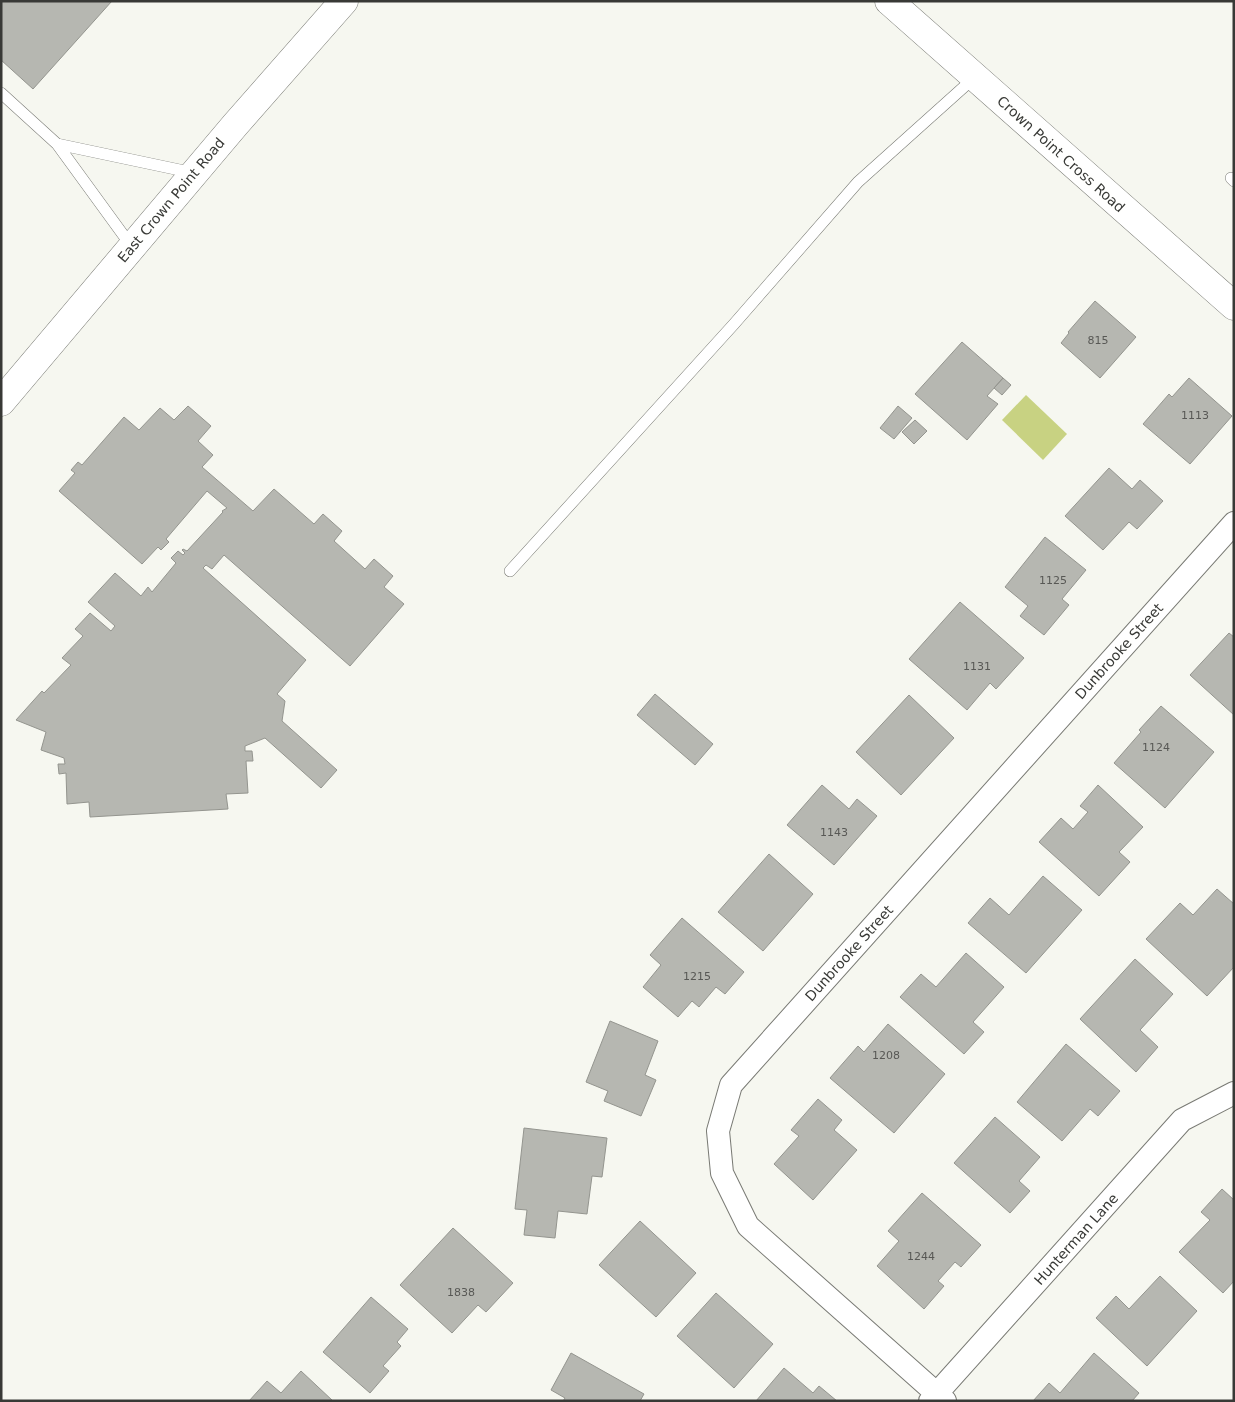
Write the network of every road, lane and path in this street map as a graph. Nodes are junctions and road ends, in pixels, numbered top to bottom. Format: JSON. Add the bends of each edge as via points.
{"nodes":[{"id":1,"x":344,"y":1,"type":"edge"},
{"id":2,"x":889,"y":1,"type":"edge"},
{"id":3,"x":975,"y":77,"type":"junction"},
{"id":4,"x":1,"y":93,"type":"edge"},
{"id":5,"x":57,"y":144,"type":"junction"},
{"id":6,"x":194,"y":173,"type":"junction"},
{"id":7,"x":132,"y":247,"type":"junction"},
{"id":8,"x":1234,"y":306,"type":"edge"},
{"id":9,"x":1,"y":402,"type":"edge"},
{"id":10,"x":1234,"y":523,"type":"edge"},
{"id":11,"x":510,"y":571,"type":"dead end"},
{"id":12,"x":1234,"y":1093,"type":"edge"},
{"id":13,"x":937,"y":1398,"type":"edge"}],
"edges":[{"from":1,"to":6,"type":"street","name":"East Crown Point Road"},
{"from":2,"to":3,"type":"street","name":"Crown Point Cross Road"},
{"from":3,"to":8,"type":"street","name":"Crown Point Cross Road"},
{"from":3,"to":11,"type":"lane","via":[[858,182]]},
{"from":4,"to":5,"type":"lane"},
{"from":5,"to":6,"type":"lane"},
{"from":5,"to":7,"type":"lane"},
{"from":6,"to":7,"type":"street","name":"East Crown Point Road"},
{"from":7,"to":9,"type":"street","name":"East Crown Point Road"},
{"from":10,"to":13,"type":"street","name":"Dunbrooke Street","via":[[731,1085],[718,1131],[722,1173],[748,1226]]},
{"from":12,"to":13,"type":"street","name":"Hunterman Lane","via":[[1182,1120]]}]}
